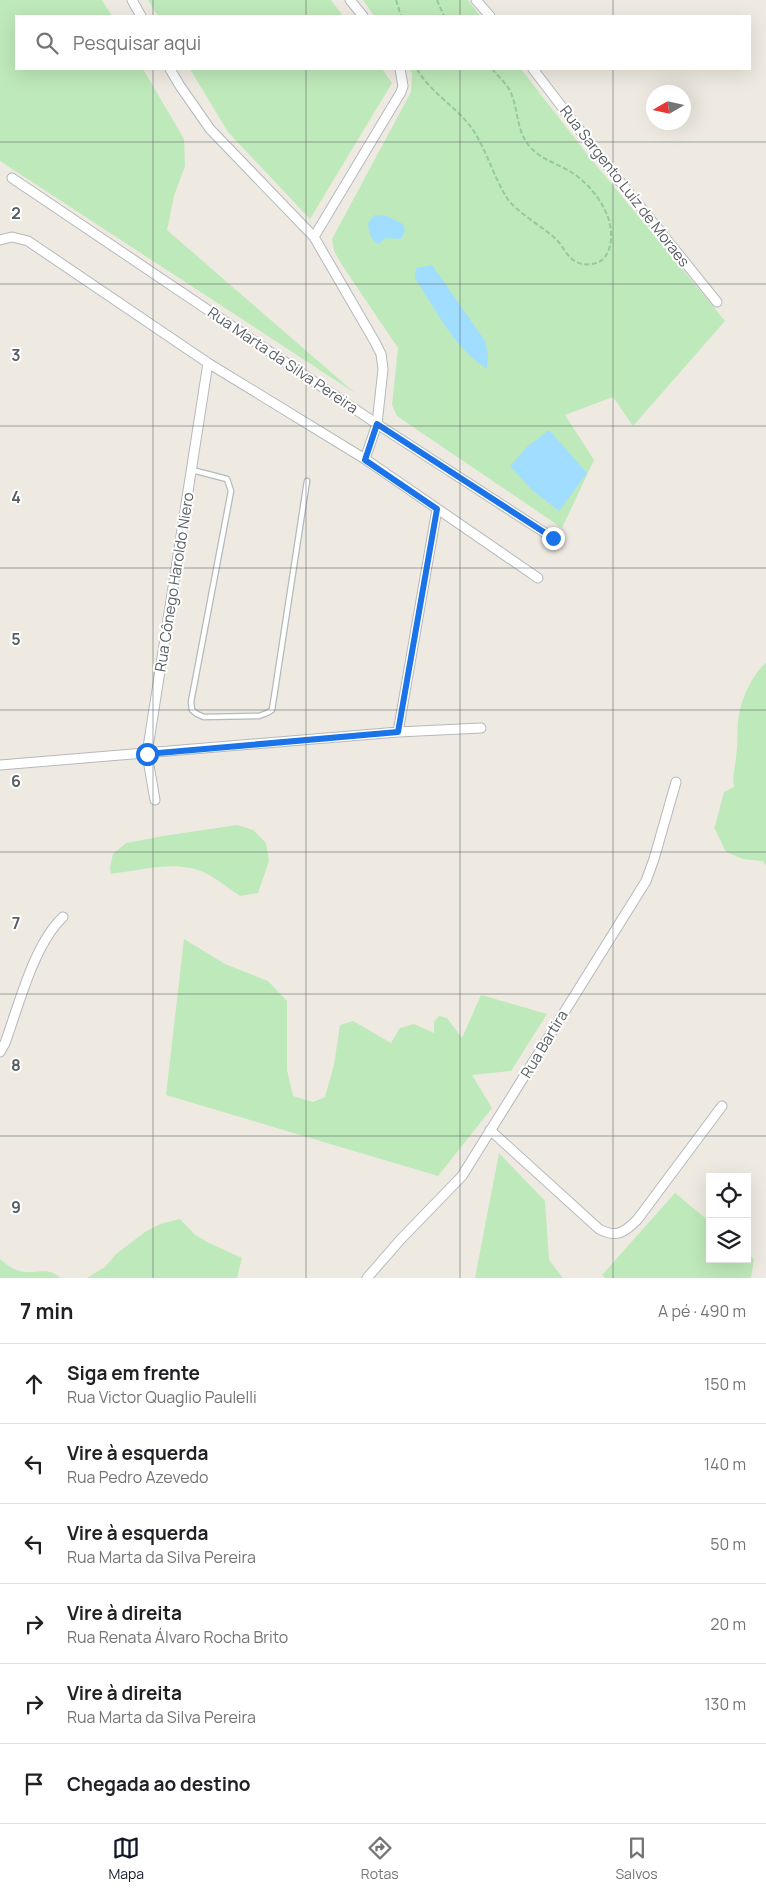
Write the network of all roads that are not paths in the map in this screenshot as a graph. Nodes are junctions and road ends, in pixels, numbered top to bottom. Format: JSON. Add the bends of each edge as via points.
{"nodes":[{"id":1,"x":132,"y":0,"type":"edge"},
{"id":2,"x":350,"y":0,"type":"edge"},
{"id":3,"x":476,"y":0,"type":"edge"},
{"id":4,"x":140,"y":15,"type":"edge"},
{"id":5,"x":361,"y":15,"type":"edge"},
{"id":6,"x":489,"y":15,"type":"edge"},
{"id":7,"x":171,"y":70,"type":"edge"},
{"id":8,"x":400,"y":70,"type":"edge"},
{"id":9,"x":534,"y":70,"type":"edge"},
{"id":10,"x":14,"y":179,"type":"dead end"},
{"id":11,"x":314,"y":237,"type":"junction"},
{"id":12,"x":1,"y":240,"type":"edge"},
{"id":13,"x":717,"y":302,"type":"dead end"},
{"id":14,"x":208,"y":363,"type":"junction"},
{"id":15,"x":377,"y":424,"type":"junction"},
{"id":16,"x":365,"y":460,"type":"junction"},
{"id":17,"x":192,"y":470,"type":"junction"},
{"id":18,"x":307,"y":481,"type":"dead end"},
{"id":19,"x":437,"y":509,"type":"junction"},
{"id":20,"x":553,"y":538,"type":"dead end"},
{"id":21,"x":538,"y":578,"type":"dead end"},
{"id":22,"x":481,"y":728,"type":"dead end"},
{"id":23,"x":398,"y":732,"type":"junction"},
{"id":24,"x":147,"y":754,"type":"junction"},
{"id":25,"x":0,"y":765,"type":"edge"},
{"id":26,"x":676,"y":782,"type":"dead end"},
{"id":27,"x":155,"y":800,"type":"dead end"},
{"id":28,"x":63,"y":916,"type":"dead end"},
{"id":29,"x":0,"y":1052,"type":"edge"},
{"id":30,"x":722,"y":1106,"type":"dead end"},
{"id":31,"x":490,"y":1130,"type":"junction"},
{"id":32,"x":367,"y":1278,"type":"edge"}],
"edges":[{"from":1,"to":4,"type":"street"},
{"from":2,"to":5,"type":"street"},
{"from":3,"to":6,"type":"street"},
{"from":7,"to":11,"type":"street","via":[[210,129]]},
{"from":8,"to":11,"type":"street","via":[[403,86],[395,103]]},
{"from":9,"to":13,"type":"street","name":"Rua Sargento Luíz de Moraes"},
{"from":10,"to":15,"type":"street","name":"Rua Marta da Silva Pereira"},
{"from":11,"to":15,"type":"street","via":[[380,354],[383,368]]},
{"from":12,"to":14,"type":"street","via":[[12,237],[28,241]]},
{"from":14,"to":16,"type":"street"},
{"from":14,"to":17,"type":"street","name":"Rua Cônego Haroldo Niero"},
{"from":15,"to":16,"type":"street"},
{"from":15,"to":20,"type":"street","name":"Rua Marta da Silva Pereira"},
{"from":16,"to":19,"type":"street"},
{"from":17,"to":18,"type":"lane","via":[[227,479],[231,491],[191,702],[192,710],[204,717],[259,716],[272,710]]},
{"from":17,"to":24,"type":"street","name":"Rua Cônego Haroldo Niero"},
{"from":19,"to":21,"type":"street"},
{"from":19,"to":23,"type":"street"},
{"from":22,"to":23,"type":"street"},
{"from":23,"to":24,"type":"street"},
{"from":24,"to":25,"type":"street"},
{"from":24,"to":27,"type":"street","name":"Rua Cônego Haroldo Niero"},
{"from":26,"to":31,"type":"street","name":"Rua Bartira","via":[[646,881]]},
{"from":28,"to":29,"type":"street","via":[[53,926],[38,954]]},
{"from":30,"to":31,"type":"street","via":[[637,1220],[626,1231],[617,1234],[599,1229]]},
{"from":31,"to":32,"type":"street","name":"Rua Bartira","via":[[462,1176]]}]}
